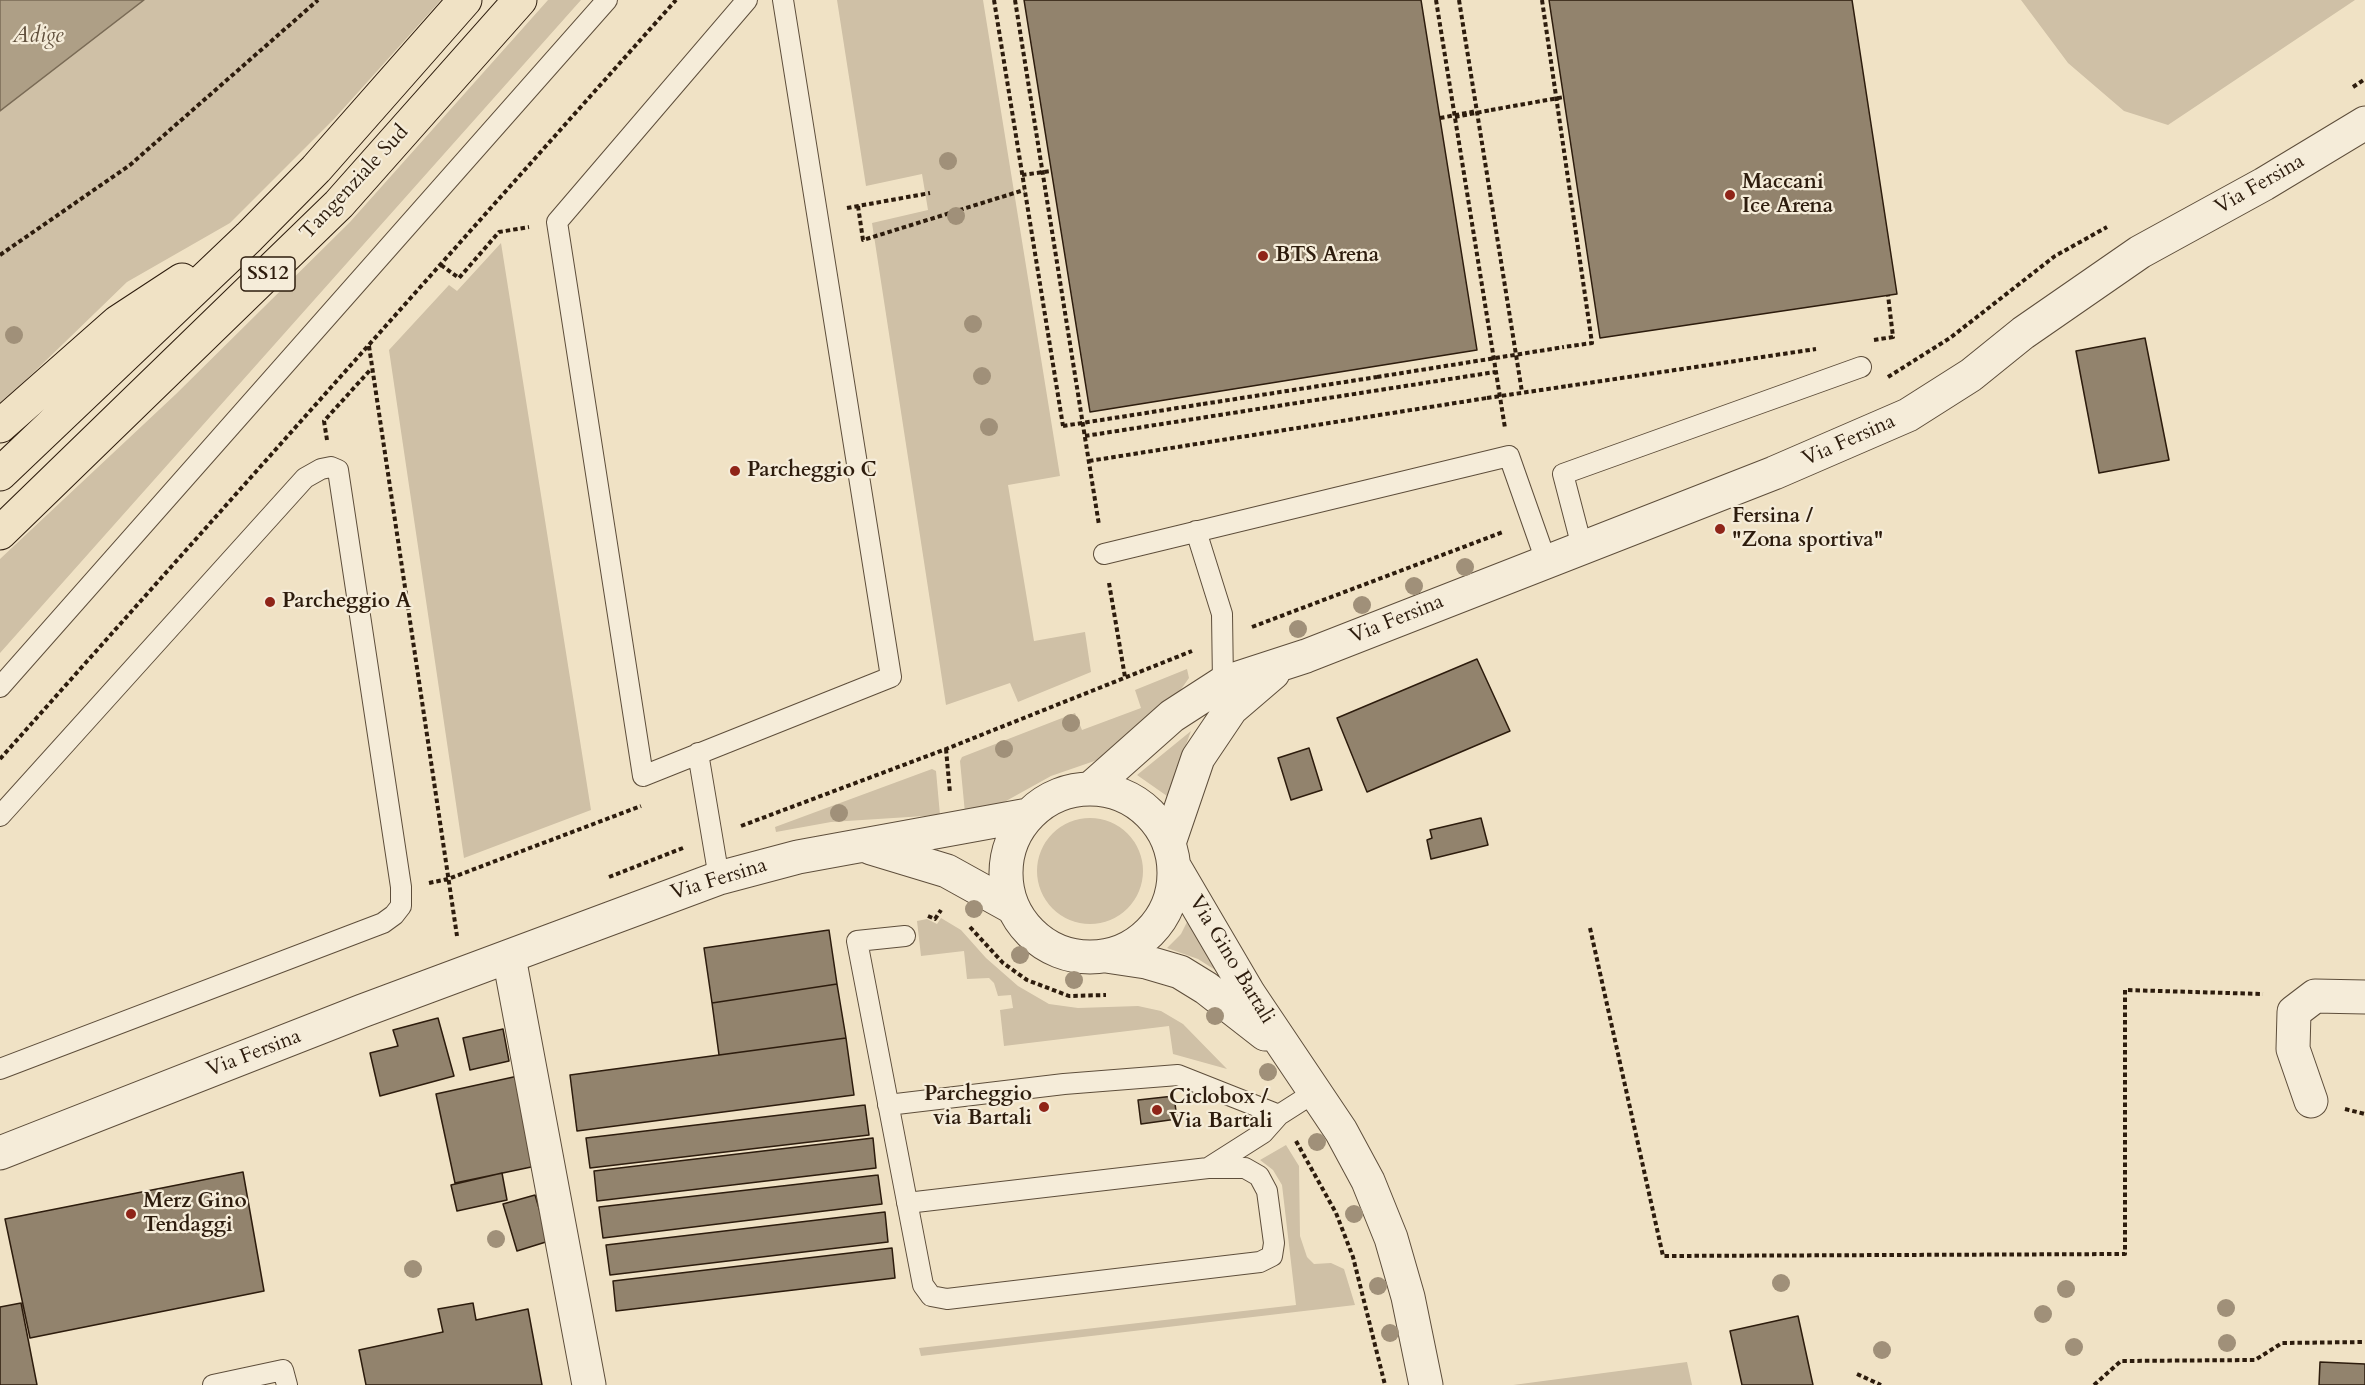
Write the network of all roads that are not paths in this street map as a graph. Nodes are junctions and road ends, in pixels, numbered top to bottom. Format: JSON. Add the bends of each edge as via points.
{"nodes":[{"id":1,"x":465,"y":0,"type":"edge"},
{"id":2,"x":520,"y":0,"type":"edge"},
{"id":3,"x":607,"y":0,"type":"edge"},
{"id":4,"x":747,"y":0,"type":"edge"},
{"id":5,"x":783,"y":0,"type":"edge"},
{"id":6,"x":2365,"y":123,"type":"edge"},
{"id":7,"x":249,"y":237,"type":"junction"},
{"id":8,"x":1861,"y":367,"type":"dead end"},
{"id":9,"x":0,"y":426,"type":"edge"},
{"id":10,"x":0,"y":474,"type":"edge"},
{"id":11,"x":1196,"y":531,"type":"junction"},
{"id":12,"x":0,"y":533,"type":"edge"},
{"id":13,"x":1582,"y":547,"type":"junction"},
{"id":14,"x":1104,"y":554,"type":"road end"},
{"id":15,"x":1546,"y":561,"type":"junction"},
{"id":16,"x":1284,"y":664,"type":"junction"},
{"id":17,"x":1223,"y":682,"type":"junction"},
{"id":18,"x":0,"y":687,"type":"edge"},
{"id":19,"x":698,"y":753,"type":"junction"},
{"id":20,"x":1091,"y":788,"type":"junction"},
{"id":21,"x":1028,"y":815,"type":"junction"},
{"id":22,"x":0,"y":816,"type":"edge"},
{"id":23,"x":867,"y":846,"type":"junction"},
{"id":24,"x":1172,"y":854,"type":"junction"},
{"id":25,"x":719,"y":878,"type":"junction"},
{"id":26,"x":1012,"y":907,"type":"junction"},
{"id":27,"x":905,"y":936,"type":"dead end"},
{"id":28,"x":1106,"y":956,"type":"junction"},
{"id":29,"x":509,"y":957,"type":"junction"},
{"id":30,"x":2365,"y":997,"type":"edge"},
{"id":31,"x":1287,"y":1053,"type":"junction"},
{"id":32,"x":0,"y":1069,"type":"edge"},
{"id":33,"x":1315,"y":1092,"type":"junction"},
{"id":34,"x":2311,"y":1101,"type":"dead end"},
{"id":35,"x":888,"y":1105,"type":"junction"},
{"id":36,"x":1279,"y":1115,"type":"junction"},
{"id":37,"x":0,"y":1153,"type":"edge"},
{"id":38,"x":1208,"y":1168,"type":"junction"},
{"id":39,"x":907,"y":1203,"type":"junction"},
{"id":40,"x":213,"y":1385,"type":"edge"},
{"id":41,"x":286,"y":1385,"type":"edge"},
{"id":42,"x":589,"y":1385,"type":"edge"},
{"id":43,"x":1426,"y":1385,"type":"edge"}],
"edges":[{"from":1,"to":7,"type":"highway","name":"Tangenziale Sud","number":"SS12","via":[[316,169]]},
{"from":2,"to":12,"type":"highway","name":"Tangenziale Sud","number":"SS12","via":[[339,204]]},
{"from":3,"to":18,"type":"lane"},
{"from":4,"to":19,"type":"lane","via":[[556,222],[643,776]]},
{"from":5,"to":19,"type":"lane","via":[[891,678]]},
{"from":6,"to":13,"type":"street","name":"Via Fersina","via":[[2140,252],[2023,333],[1971,375],[1908,415],[1842,446]]},
{"from":7,"to":9,"type":"highway","via":[[118,322]]},
{"from":7,"to":10,"type":"highway","name":"Tangenziale Sud","number":"SS12"},
{"from":8,"to":13,"type":"lane","via":[[1563,474]]},
{"from":11,"to":14,"type":"lane"},
{"from":11,"to":15,"type":"lane","via":[[1509,456]]},
{"from":11,"to":17,"type":"lane","via":[[1222,614]]},
{"from":13,"to":15,"type":"street","name":"Via Fersina"},
{"from":15,"to":16,"type":"street","name":"Via Fersina"},
{"from":16,"to":17,"type":"street","name":"Via Fersina"},
{"from":16,"to":24,"type":"street","name":"Via Fersina","via":[[1231,709],[1198,758]]},
{"from":17,"to":20,"type":"street","name":"Via Fersina","via":[[1172,716]]},
{"from":19,"to":25,"type":"lane"},
{"from":20,"to":21,"type":"street","via":[[1067,791],[1046,800]]},
{"from":20,"to":24,"type":"street","via":[[1115,792],[1138,803],[1156,820]]},
{"from":21,"to":23,"type":"street","name":"Via Fersina"},
{"from":21,"to":26,"type":"street","via":[[1014,835],[1007,859],[1006,883]]},
{"from":22,"to":32,"type":"lane","via":[[305,478],[321,469],[338,470],[401,906],[383,923]]},
{"from":23,"to":25,"type":"street","name":"Via Fersina","via":[[798,857]]},
{"from":23,"to":26,"type":"street","name":"Via Fersina","via":[[947,871]]},
{"from":24,"to":28,"type":"street","via":[[1172,891],[1164,914],[1149,933],[1129,948]]},
{"from":24,"to":31,"type":"street","name":"Via Gino Bartali","via":[[1249,994]]},
{"from":25,"to":29,"type":"street","name":"Via Fersina"},
{"from":26,"to":28,"type":"street","via":[[1041,942],[1083,957]]},
{"from":27,"to":35,"type":"lane","via":[[857,941]]},
{"from":28,"to":31,"type":"street","name":"Via Gino Bartali","via":[[1180,972]]},
{"from":29,"to":37,"type":"street","name":"Via Fersina"},
{"from":29,"to":42,"type":"street"},
{"from":30,"to":34,"type":"street","via":[[2315,996],[2294,1012],[2294,1049]]},
{"from":31,"to":33,"type":"street","name":"Via Gino Bartali"},
{"from":33,"to":36,"type":"lane"},
{"from":33,"to":43,"type":"street","name":"Via Gino Bartali","via":[[1368,1181],[1391,1238]]},
{"from":35,"to":36,"type":"lane","via":[[1064,1084],[1178,1076]]},
{"from":35,"to":39,"type":"lane"},
{"from":36,"to":38,"type":"lane","via":[[1263,1132]]},
{"from":38,"to":39,"type":"lane"},
{"from":38,"to":39,"type":"lane","via":[[1245,1168],[1259,1176],[1267,1191],[1272,1256],[1260,1262],[947,1299],[931,1296],[923,1285]]},
{"from":40,"to":41,"type":"lane","via":[[284,1370]]}]}
